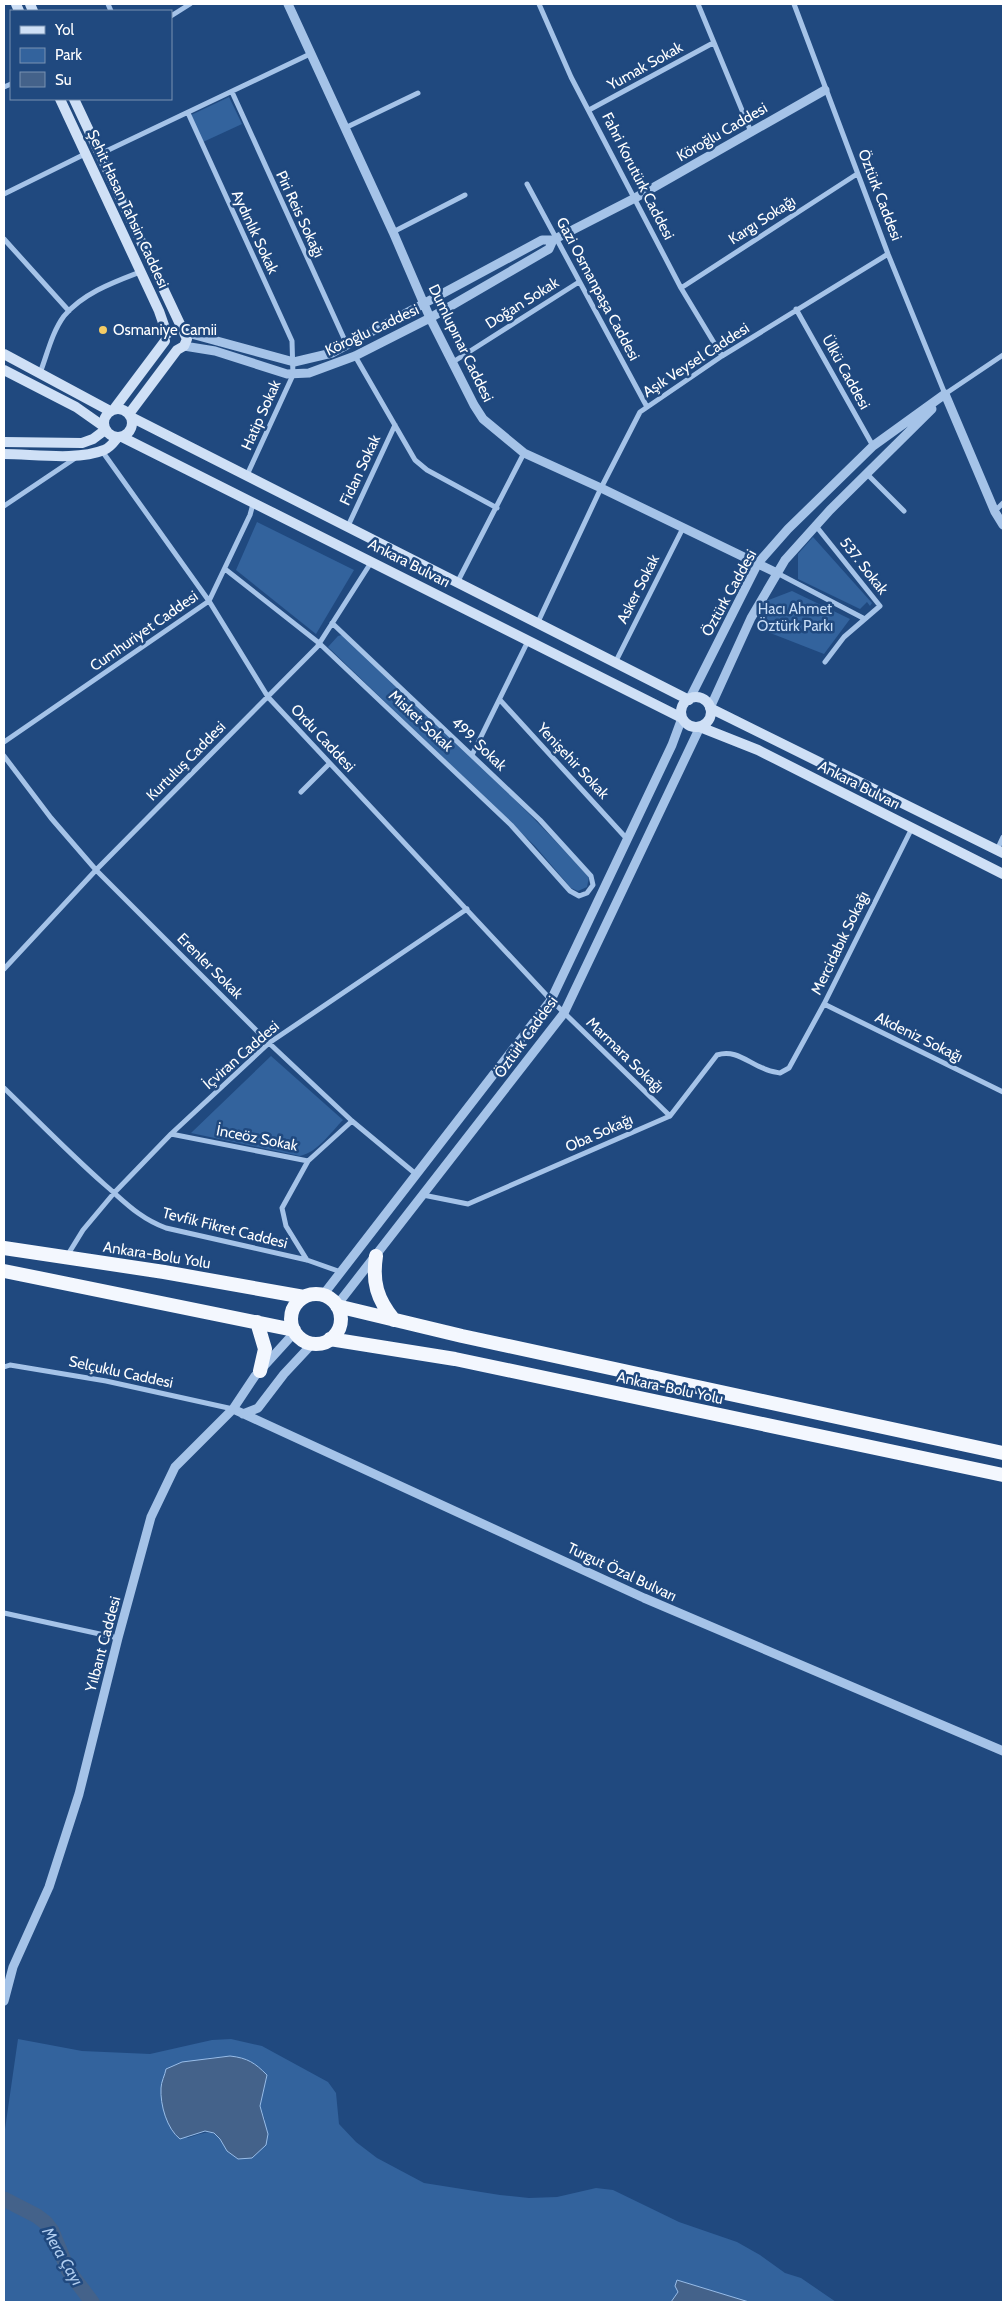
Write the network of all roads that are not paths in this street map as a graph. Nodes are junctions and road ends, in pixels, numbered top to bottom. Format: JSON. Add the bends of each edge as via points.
{"nodes":[{"id":1,"x":288,"y":4,"type":"edge"},
{"id":2,"x":539,"y":4,"type":"edge"},
{"id":3,"x":698,"y":4,"type":"edge"},
{"id":4,"x":794,"y":4,"type":"edge"},
{"id":5,"x":186,"y":5,"type":"edge"},
{"id":6,"x":172,"y":15,"type":"edge"},
{"id":7,"x":713,"y":43,"type":"junction"},
{"id":8,"x":310,"y":54,"type":"junction"},
{"id":9,"x":825,"y":90,"type":"junction"},
{"id":10,"x":232,"y":92,"type":"junction"},
{"id":11,"x":418,"y":93,"type":"dead end"},
{"id":12,"x":60,"y":100,"type":"edge"},
{"id":13,"x":74,"y":100,"type":"edge"},
{"id":14,"x":589,"y":110,"type":"junction"},
{"id":15,"x":188,"y":113,"type":"junction"},
{"id":16,"x":345,"y":128,"type":"junction"},
{"id":17,"x":751,"y":132,"type":"junction"},
{"id":18,"x":86,"y":154,"type":"junction"},
{"id":19,"x":100,"y":154,"type":"junction"},
{"id":20,"x":857,"y":174,"type":"junction"},
{"id":21,"x":527,"y":184,"type":"dead end"},
{"id":22,"x":4,"y":194,"type":"edge"},
{"id":23,"x":465,"y":195,"type":"dead end"},
{"id":24,"x":635,"y":198,"type":"junction"},
{"id":25,"x":393,"y":232,"type":"junction"},
{"id":26,"x":4,"y":239,"type":"edge"},
{"id":27,"x":554,"y":240,"type":"junction"},
{"id":28,"x":888,"y":254,"type":"junction"},
{"id":29,"x":140,"y":272,"type":"junction"},
{"id":30,"x":579,"y":282,"type":"junction"},
{"id":31,"x":681,"y":288,"type":"junction"},
{"id":32,"x":425,"y":304,"type":"junction"},
{"id":33,"x":796,"y":310,"type":"junction"},
{"id":34,"x":69,"y":311,"type":"junction"},
{"id":35,"x":430,"y":318,"type":"junction"},
{"id":36,"x":182,"y":330,"type":"junction"},
{"id":37,"x":166,"y":338,"type":"junction"},
{"id":38,"x":347,"y":345,"type":"junction"},
{"id":39,"x":181,"y":348,"type":"junction"},
{"id":40,"x":4,"y":354,"type":"edge"},
{"id":41,"x":1003,"y":355,"type":"edge"},
{"id":42,"x":355,"y":356,"type":"junction"},
{"id":43,"x":722,"y":356,"type":"junction"},
{"id":44,"x":294,"y":362,"type":"junction"},
{"id":45,"x":453,"y":362,"type":"junction"},
{"id":46,"x":4,"y":370,"type":"edge"},
{"id":47,"x":40,"y":374,"type":"junction"},
{"id":48,"x":293,"y":375,"type":"junction"},
{"id":49,"x":945,"y":394,"type":"junction"},
{"id":50,"x":647,"y":406,"type":"junction"},
{"id":51,"x":112,"y":410,"type":"junction"},
{"id":52,"x":130,"y":416,"type":"junction"},
{"id":53,"x":395,"y":425,"type":"junction"},
{"id":54,"x":104,"y":428,"type":"junction"},
{"id":55,"x":120,"y":437,"type":"junction"},
{"id":56,"x":4,"y":442,"type":"edge"},
{"id":57,"x":873,"y":446,"type":"junction"},
{"id":58,"x":102,"y":451,"type":"junction"},
{"id":59,"x":524,"y":453,"type":"junction"},
{"id":60,"x":4,"y":454,"type":"edge"},
{"id":61,"x":81,"y":454,"type":"junction"},
{"id":62,"x":866,"y":473,"type":"junction"},
{"id":63,"x":247,"y":476,"type":"junction"},
{"id":64,"x":601,"y":488,"type":"junction"},
{"id":65,"x":1003,"y":503,"type":"edge"},
{"id":66,"x":253,"y":504,"type":"junction"},
{"id":67,"x":4,"y":506,"type":"edge"},
{"id":68,"x":497,"y":508,"type":"junction"},
{"id":69,"x":904,"y":511,"type":"dead end"},
{"id":70,"x":994,"y":512,"type":"junction"},
{"id":71,"x":816,"y":525,"type":"junction"},
{"id":72,"x":1003,"y":525,"type":"edge"},
{"id":73,"x":348,"y":526,"type":"junction"},
{"id":74,"x":683,"y":528,"type":"junction"},
{"id":75,"x":372,"y":561,"type":"junction"},
{"id":76,"x":758,"y":563,"type":"junction"},
{"id":77,"x":225,"y":569,"type":"junction"},
{"id":78,"x":777,"y":573,"type":"junction"},
{"id":79,"x":458,"y":581,"type":"junction"},
{"id":80,"x":209,"y":601,"type":"junction"},
{"id":81,"x":863,"y":618,"type":"junction"},
{"id":82,"x":538,"y":622,"type":"junction"},
{"id":83,"x":332,"y":623,"type":"junction"},
{"id":84,"x":528,"y":641,"type":"junction"},
{"id":85,"x":319,"y":643,"type":"junction"},
{"id":86,"x":616,"y":661,"type":"junction"},
{"id":87,"x":825,"y":662,"type":"dead end"},
{"id":88,"x":268,"y":697,"type":"junction"},
{"id":89,"x":500,"y":700,"type":"junction"},
{"id":90,"x":688,"y":700,"type":"junction"},
{"id":91,"x":710,"y":708,"type":"junction"},
{"id":92,"x":682,"y":718,"type":"junction"},
{"id":93,"x":700,"y":727,"type":"junction"},
{"id":94,"x":4,"y":742,"type":"edge"},
{"id":95,"x":472,"y":755,"type":"junction"},
{"id":96,"x":4,"y":756,"type":"edge"},
{"id":97,"x":329,"y":764,"type":"junction"},
{"id":98,"x":301,"y":792,"type":"dead end"},
{"id":99,"x":912,"y":828,"type":"junction"},
{"id":100,"x":1003,"y":837,"type":"edge"},
{"id":101,"x":627,"y":839,"type":"junction"},
{"id":102,"x":1000,"y":852,"type":"edge"},
{"id":103,"x":96,"y":870,"type":"junction"},
{"id":104,"x":1003,"y":874,"type":"edge"},
{"id":105,"x":589,"y":891,"type":"joint"},
{"id":106,"x":467,"y":909,"type":"junction"},
{"id":107,"x":4,"y":969,"type":"edge"},
{"id":108,"x":551,"y":1000,"type":"junction"},
{"id":109,"x":824,"y":1004,"type":"junction"},
{"id":110,"x":564,"y":1013,"type":"junction"},
{"id":111,"x":269,"y":1043,"type":"junction"},
{"id":112,"x":717,"y":1055,"type":"joint"},
{"id":113,"x":4,"y":1088,"type":"edge"},
{"id":114,"x":1003,"y":1092,"type":"edge"},
{"id":115,"x":670,"y":1116,"type":"junction"},
{"id":116,"x":352,"y":1121,"type":"junction"},
{"id":117,"x":171,"y":1134,"type":"junction"},
{"id":118,"x":308,"y":1161,"type":"junction"},
{"id":119,"x":416,"y":1175,"type":"junction"},
{"id":120,"x":114,"y":1193,"type":"junction"},
{"id":121,"x":423,"y":1195,"type":"junction"},
{"id":122,"x":4,"y":1248,"type":"edge"},
{"id":123,"x":376,"y":1256,"type":"junction"},
{"id":124,"x":66,"y":1258,"type":"junction"},
{"id":125,"x":307,"y":1260,"type":"junction"},
{"id":126,"x":4,"y":1271,"type":"edge"},
{"id":127,"x":342,"y":1272,"type":"junction"},
{"id":128,"x":323,"y":1295,"type":"junction"},
{"id":129,"x":304,"y":1297,"type":"junction"},
{"id":130,"x":337,"y":1306,"type":"junction"},
{"id":131,"x":394,"y":1320,"type":"junction"},
{"id":132,"x":257,"y":1322,"type":"junction"},
{"id":133,"x":294,"y":1331,"type":"junction"},
{"id":134,"x":330,"y":1339,"type":"junction"},
{"id":135,"x":313,"y":1343,"type":"junction"},
{"id":136,"x":4,"y":1367,"type":"edge"},
{"id":137,"x":260,"y":1371,"type":"junction"},
{"id":138,"x":233,"y":1409,"type":"junction"},
{"id":139,"x":243,"y":1414,"type":"junction"},
{"id":140,"x":1003,"y":1453,"type":"edge"},
{"id":141,"x":1003,"y":1475,"type":"edge"},
{"id":142,"x":4,"y":1614,"type":"edge"},
{"id":143,"x":118,"y":1638,"type":"junction"},
{"id":144,"x":1003,"y":1751,"type":"edge"},
{"id":145,"x":4,"y":2001,"type":"edge"}],
"edges":[{"from":1,"to":8,"type":"street","name":"Dumlupınar Caddesi"},
{"from":2,"to":14,"type":"street","name":"Fahri Korutürk Caddesi"},
{"from":3,"to":7,"type":"street"},
{"from":4,"to":9,"type":"street","name":"Öztürk Caddesi"},
{"from":5,"to":6,"type":"street"},
{"from":7,"to":14,"type":"street","name":"Yumak Sokak"},
{"from":7,"to":17,"type":"street"},
{"from":8,"to":10,"type":"street"},
{"from":8,"to":16,"type":"street","name":"Dumlupınar Caddesi"},
{"from":9,"to":17,"type":"street","name":"Köroğlu Caddesi"},
{"from":9,"to":20,"type":"street","name":"Öztürk Caddesi"},
{"from":10,"to":15,"type":"street"},
{"from":10,"to":38,"type":"street","name":"Piri Reis Sokağı"},
{"from":11,"to":16,"type":"street"},
{"from":12,"to":18,"type":"main road","name":"Şehit Hasan Tahsin Caddesi"},
{"from":13,"to":19,"type":"main road","name":"Şehit Hasan Tahsin Caddesi"},
{"from":14,"to":24,"type":"street","name":"Fahri Korutürk Caddesi"},
{"from":15,"to":19,"type":"street"},
{"from":15,"to":44,"type":"street","name":"Aydınlık Sokak","via":[[292,341]]},
{"from":16,"to":25,"type":"street","name":"Dumlupınar Caddesi"},
{"from":17,"to":24,"type":"street","name":"Köroğlu Caddesi"},
{"from":18,"to":22,"type":"street"},
{"from":18,"to":29,"type":"main road","name":"Şehit Hasan Tahsin Caddesi"},
{"from":19,"to":36,"type":"main road","name":"Şehit Hasan Tahsin Caddesi"},
{"from":20,"to":28,"type":"street","name":"Öztürk Caddesi"},
{"from":20,"to":31,"type":"street","name":"Kargı Sokağı"},
{"from":21,"to":27,"type":"street","name":"Gazi Osmanpaşa Caddesi"},
{"from":23,"to":25,"type":"street"},
{"from":24,"to":27,"type":"street","name":"Köroğlu Caddesi"},
{"from":24,"to":31,"type":"street","name":"Fahri Korutürk Caddesi"},
{"from":25,"to":32,"type":"street","name":"Dumlupınar Caddesi"},
{"from":26,"to":34,"type":"street"},
{"from":27,"to":30,"type":"street","name":"Gazi Osmanpaşa Caddesi"},
{"from":27,"to":32,"type":"street","name":"Köroğlu Caddesi","via":[[542,240]]},
{"from":27,"to":35,"type":"street","name":"Köroğlu Caddesi","via":[[549,249]]},
{"from":28,"to":33,"type":"street","name":"Aşık Veysel Caddesi"},
{"from":28,"to":49,"type":"street","name":"Öztürk Caddesi"},
{"from":29,"to":34,"type":"street","via":[[92,294]]},
{"from":29,"to":37,"type":"main road","name":"Şehit Hasan Tahsin Caddesi","via":[[159,311]]},
{"from":30,"to":45,"type":"street","name":"Doğan Sokak"},
{"from":30,"to":50,"type":"street","name":"Gazi Osmanpaşa Caddesi"},
{"from":31,"to":43,"type":"street","name":"Fahri Korutürk Caddesi"},
{"from":32,"to":35,"type":"street","name":"Dumlupınar Caddesi"},
{"from":32,"to":38,"type":"street","name":"Köroğlu Caddesi"},
{"from":33,"to":43,"type":"street","name":"Aşık Veysel Caddesi"},
{"from":33,"to":57,"type":"street","name":"Ülkü Caddesi"},
{"from":34,"to":47,"type":"street","via":[[57,329]]},
{"from":35,"to":42,"type":"street","name":"Köroğlu Caddesi"},
{"from":35,"to":45,"type":"street","name":"Dumlupınar Caddesi"},
{"from":36,"to":37,"type":"main road","via":[[173,329]]},
{"from":36,"to":39,"type":"main road","name":"Şehit Hasan Tahsin Caddesi","via":[[187,339]]},
{"from":36,"to":44,"type":"street","name":"Köroğlu Caddesi"},
{"from":37,"to":39,"type":"main road","via":[[170,348]]},
{"from":37,"to":51,"type":"main road"},
{"from":38,"to":44,"type":"street","name":"Köroğlu Caddesi","via":[[317,358]]},
{"from":39,"to":48,"type":"street","name":"Köroğlu Caddesi","via":[[215,351]]},
{"from":39,"to":52,"type":"main road"},
{"from":40,"to":47,"type":"main road","name":"Ankara Bulvarı"},
{"from":41,"to":49,"type":"street"},
{"from":42,"to":48,"type":"street","name":"Köroğlu Caddesi","via":[[318,370]]},
{"from":42,"to":53,"type":"street"},
{"from":43,"to":50,"type":"street","name":"Aşık Veysel Caddesi"},
{"from":44,"to":48,"type":"street","name":"Hatip Sokak"},
{"from":45,"to":59,"type":"street","name":"Dumlupınar Caddesi","via":[[483,419]]},
{"from":46,"to":54,"type":"main road","name":"Ankara Bulvarı","via":[[76,407]]},
{"from":47,"to":51,"type":"main road","name":"Ankara Bulvarı"},
{"from":48,"to":63,"type":"street","name":"Hatip Sokak"},
{"from":49,"to":57,"type":"street","name":"Öztürk Caddesi"},
{"from":49,"to":62,"type":"street","name":"Öztürk Caddesi"},
{"from":49,"to":70,"type":"street"},
{"from":50,"to":64,"type":"street","name":"Aşık Veysel Caddesi","via":[[636,418]]},
{"from":51,"to":52,"type":"main road","name":"Ankara Bulvarı","via":[[121,409]]},
{"from":51,"to":54,"type":"main road","via":[[104,417]]},
{"from":52,"to":55,"type":"main road","via":[[130,430]]},
{"from":52,"to":63,"type":"main road","name":"Ankara Bulvarı"},
{"from":53,"to":68,"type":"street","via":[[415,460],[427,470]]},
{"from":53,"to":73,"type":"street","name":"Fidan Sokak"},
{"from":54,"to":55,"type":"main road","name":"Ankara Bulvarı","via":[[110,436]]},
{"from":54,"to":56,"type":"main road","via":[[94,439],[82,442]]},
{"from":55,"to":58,"type":"main road"},
{"from":55,"to":66,"type":"main road","name":"Ankara Bulvarı"},
{"from":57,"to":76,"type":"street","name":"Öztürk Caddesi"},
{"from":58,"to":61,"type":"main road"},
{"from":58,"to":80,"type":"street","name":"Ordu Caddesi"},
{"from":59,"to":64,"type":"street","name":"Dumlupınar Caddesi"},
{"from":59,"to":68,"type":"street"},
{"from":60,"to":61,"type":"main road"},
{"from":61,"to":67,"type":"street"},
{"from":62,"to":69,"type":"street"},
{"from":62,"to":71,"type":"street","name":"Öztürk Caddesi"},
{"from":63,"to":73,"type":"main road","name":"Ankara Bulvarı"},
{"from":64,"to":74,"type":"street","name":"Dumlupınar Caddesi"},
{"from":64,"to":82,"type":"street","name":"Aşık Veysel Caddesi"},
{"from":65,"to":70,"type":"street"},
{"from":66,"to":75,"type":"main road","name":"Ankara Bulvarı"},
{"from":66,"to":77,"type":"street","name":"Cumhuriyet Caddesi"},
{"from":68,"to":79,"type":"street"},
{"from":70,"to":72,"type":"street"},
{"from":71,"to":78,"type":"street","name":"Öztürk Caddesi","via":[[798,543]]},
{"from":71,"to":81,"type":"street","name":"537. Sokak","via":[[880,606]]},
{"from":73,"to":79,"type":"main road","name":"Ankara Bulvarı"},
{"from":74,"to":76,"type":"street","name":"Dumlupınar Caddesi"},
{"from":74,"to":86,"type":"street","name":"Asker Sokak"},
{"from":75,"to":83,"type":"street","name":"Kurtuluş Caddesi"},
{"from":75,"to":84,"type":"main road","name":"Ankara Bulvarı"},
{"from":76,"to":78,"type":"street","name":"Dumlupınar Caddesi"},
{"from":76,"to":90,"type":"street","name":"Öztürk Caddesi"},
{"from":77,"to":80,"type":"street","name":"Cumhuriyet Caddesi"},
{"from":77,"to":85,"type":"street","name":"Misket Sokak"},
{"from":78,"to":81,"type":"street"},
{"from":78,"to":91,"type":"street","name":"Öztürk Caddesi","via":[[751,618]]},
{"from":79,"to":82,"type":"main road","name":"Ankara Bulvarı"},
{"from":80,"to":88,"type":"street","name":"Ordu Caddesi"},
{"from":80,"to":94,"type":"street","name":"Cumhuriyet Caddesi"},
{"from":81,"to":87,"type":"street"},
{"from":82,"to":86,"type":"main road","name":"Ankara Bulvarı"},
{"from":83,"to":85,"type":"street","name":"Kurtuluş Caddesi"},
{"from":83,"to":95,"type":"street","name":"499. Sokak"},
{"from":84,"to":89,"type":"street"},
{"from":84,"to":92,"type":"main road","name":"Ankara Bulvarı"},
{"from":85,"to":88,"type":"street","name":"Kurtuluş Caddesi"},
{"from":85,"to":105,"type":"street","name":"Misket Sokak","via":[[511,825],[570,891],[579,896]]},
{"from":86,"to":90,"type":"main road","name":"Ankara Bulvarı"},
{"from":88,"to":97,"type":"street","name":"Ordu Caddesi"},
{"from":88,"to":103,"type":"street","name":"Kurtuluş Caddesi"},
{"from":89,"to":95,"type":"street"},
{"from":89,"to":101,"type":"street","name":"Yenişehir Sokak"},
{"from":90,"to":91,"type":"main road","name":"Ankara Bulvarı","via":[[703,699]]},
{"from":90,"to":92,"type":"main road","via":[[682,709]]},
{"from":91,"to":93,"type":"main road","via":[[709,719]]},
{"from":91,"to":102,"type":"main road","name":"Ankara Bulvarı"},
{"from":92,"to":93,"type":"main road","name":"Ankara Bulvarı","via":[[687,724]]},
{"from":92,"to":101,"type":"street","name":"Öztürk Caddesi"},
{"from":93,"to":99,"type":"main road","name":"Ankara Bulvarı","via":[[758,750]]},
{"from":93,"to":110,"type":"street","name":"Öztürk Caddesi"},
{"from":95,"to":105,"type":"street","name":"499. Sokak","via":[[584,866],[592,879]]},
{"from":96,"to":103,"type":"street","name":"Erenler Sokak"},
{"from":97,"to":98,"type":"street"},
{"from":97,"to":106,"type":"street","name":"Ordu Caddesi"},
{"from":99,"to":104,"type":"main road","name":"Ankara Bulvarı"},
{"from":99,"to":109,"type":"street","name":"Mercidabık Sokağı"},
{"from":100,"to":102,"type":"street"},
{"from":101,"to":108,"type":"street","name":"Öztürk Caddesi"},
{"from":103,"to":107,"type":"street","name":"Kurtuluş Caddesi"},
{"from":103,"to":111,"type":"street","name":"Erenler Sokak"},
{"from":106,"to":108,"type":"street","name":"Ordu Caddesi"},
{"from":106,"to":111,"type":"street","name":"İçviran Caddesi"},
{"from":108,"to":110,"type":"street","name":"Ordu Caddesi"},
{"from":108,"to":119,"type":"street","name":"Öztürk Caddesi"},
{"from":109,"to":112,"type":"street","name":"Mercidabık Sokağı","via":[[789,1068],[780,1073],[764,1069],[734,1053]]},
{"from":109,"to":114,"type":"street","name":"Akdeniz Sokağı"},
{"from":110,"to":115,"type":"street","name":"Marmara Sokağı"},
{"from":110,"to":121,"type":"street","name":"Öztürk Caddesi"},
{"from":111,"to":116,"type":"street","name":"Erenler Sokak"},
{"from":111,"to":117,"type":"street","name":"İçviran Caddesi"},
{"from":112,"to":115,"type":"street","name":"Oba Sokağı"},
{"from":113,"to":120,"type":"street","name":"Tevfik Fikret Caddesi"},
{"from":115,"to":121,"type":"street","name":"Oba Sokağı","via":[[468,1204]]},
{"from":116,"to":118,"type":"street","name":"İnceöz Sokak"},
{"from":116,"to":119,"type":"street","name":"Erenler Sokak"},
{"from":117,"to":118,"type":"street","name":"İnceöz Sokak"},
{"from":117,"to":120,"type":"street","name":"İçviran Caddesi"},
{"from":118,"to":125,"type":"street","via":[[282,1208],[286,1226]]},
{"from":119,"to":127,"type":"street","name":"Öztürk Caddesi"},
{"from":120,"to":124,"type":"street","name":"İçviran Caddesi","via":[[83,1230]]},
{"from":120,"to":125,"type":"street","name":"Tevfik Fikret Caddesi","via":[[134,1212],[166,1228]]},
{"from":121,"to":123,"type":"street","name":"Öztürk Caddesi"},
{"from":122,"to":124,"type":"highway","name":"Ankara-Bolu Yolu"},
{"from":123,"to":130,"type":"street","name":"Öztürk Caddesi"},
{"from":123,"to":131,"type":"highway","via":[[373,1273],[376,1290],[382,1306]]},
{"from":124,"to":129,"type":"highway","name":"Ankara-Bolu Yolu"},
{"from":125,"to":127,"type":"street","name":"Tevfik Fikret Caddesi"},
{"from":126,"to":132,"type":"highway"},
{"from":127,"to":128,"type":"street","name":"Öztürk Caddesi"},
{"from":128,"to":129,"type":"highway"},
{"from":128,"to":130,"type":"highway"},
{"from":129,"to":133,"type":"highway","via":[[292,1312]]},
{"from":130,"to":131,"type":"highway","name":"Ankara-Bolu Yolu"},
{"from":130,"to":134,"type":"highway","via":[[340,1324]]},
{"from":131,"to":140,"type":"highway","name":"Ankara-Bolu Yolu"},
{"from":132,"to":133,"type":"highway"},
{"from":132,"to":137,"type":"highway","via":[[265,1349]]},
{"from":133,"to":135,"type":"highway","via":[[303,1340]]},
{"from":133,"to":137,"type":"street","name":"Yılbant Caddesi"},
{"from":134,"to":135,"type":"highway"},
{"from":134,"to":141,"type":"highway","name":"Ankara-Bolu Yolu","via":[[455,1359]]},
{"from":135,"to":139,"type":"street","via":[[258,1408]]},
{"from":136,"to":138,"type":"street","name":"Selçuklu Caddesi","via":[[59,1371]]},
{"from":137,"to":138,"type":"street","name":"Yılbant Caddesi"},
{"from":138,"to":139,"type":"street","name":"Turgut Özal Bulvarı"},
{"from":138,"to":143,"type":"street","name":"Yılbant Caddesi","via":[[175,1467],[151,1517]]},
{"from":139,"to":144,"type":"street","name":"Turgut Özal Bulvarı","via":[[644,1598]]},
{"from":142,"to":143,"type":"street"},
{"from":143,"to":145,"type":"street","name":"Yılbant Caddesi","via":[[79,1794],[49,1887],[13,1967]]}]}
